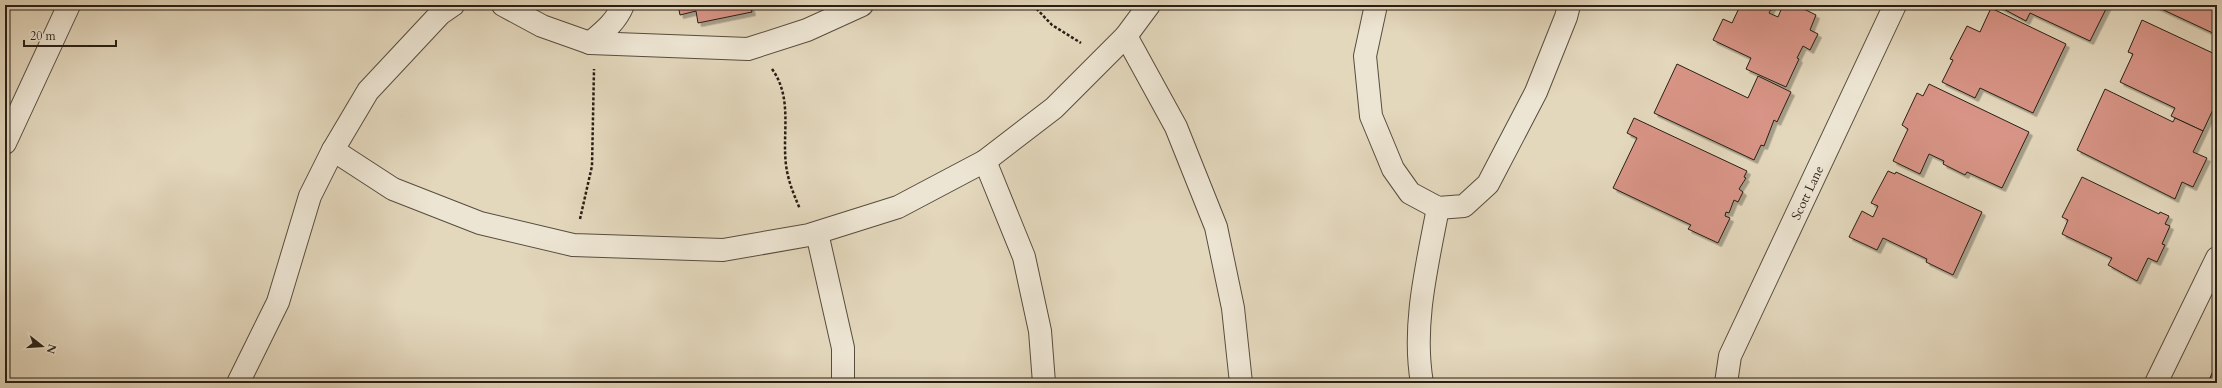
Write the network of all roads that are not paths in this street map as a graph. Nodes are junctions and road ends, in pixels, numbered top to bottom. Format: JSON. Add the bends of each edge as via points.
{"nodes":[{"id":1,"x":69,"y":5,"type":"edge"},
{"id":2,"x":453,"y":5,"type":"edge"},
{"id":3,"x":503,"y":5,"type":"edge"},
{"id":4,"x":623,"y":5,"type":"edge"},
{"id":5,"x":862,"y":5,"type":"edge"},
{"id":6,"x":1149,"y":5,"type":"edge"},
{"id":7,"x":1376,"y":5,"type":"edge"},
{"id":8,"x":1569,"y":5,"type":"edge"},
{"id":9,"x":1895,"y":5,"type":"edge"},
{"id":10,"x":1126,"y":36,"type":"junction"},
{"id":11,"x":590,"y":43,"type":"junction"},
{"id":12,"x":5,"y":143,"type":"edge"},
{"id":13,"x":333,"y":150,"type":"junction"},
{"id":14,"x":985,"y":161,"type":"junction"},
{"id":15,"x":1438,"y":208,"type":"junction"},
{"id":16,"x":813,"y":234,"type":"junction"},
{"id":17,"x":2217,"y":258,"type":"edge"},
{"id":18,"x":238,"y":383,"type":"edge"},
{"id":19,"x":843,"y":383,"type":"edge"},
{"id":20,"x":1044,"y":383,"type":"edge"},
{"id":21,"x":1241,"y":383,"type":"edge"},
{"id":22,"x":1422,"y":383,"type":"edge"},
{"id":23,"x":1726,"y":383,"type":"edge"},
{"id":24,"x":2156,"y":383,"type":"edge"}],
"edges":[{"from":1,"to":12,"type":"street"},
{"from":2,"to":13,"type":"street","via":[[440,14],[368,91]]},
{"from":3,"to":11,"type":"street","via":[[542,26]]},
{"from":4,"to":11,"type":"street","via":[[608,28]]},
{"from":5,"to":11,"type":"street","via":[[807,30],[748,48]]},
{"from":6,"to":10,"type":"street"},
{"from":7,"to":15,"type":"street","via":[[1365,56],[1371,116],[1393,169],[1410,193]]},
{"from":8,"to":15,"type":"street","via":[[1536,92],[1488,184],[1464,206]]},
{"from":9,"to":23,"type":"street","name":"Scott Lane","via":[[1730,356]]},
{"from":10,"to":14,"type":"street","via":[[1054,108]]},
{"from":10,"to":21,"type":"street","via":[[1176,127],[1216,227],[1232,308]]},
{"from":13,"to":16,"type":"street","via":[[393,189],[480,222],[573,245],[723,250]]},
{"from":13,"to":18,"type":"street","via":[[310,196],[278,302]]},
{"from":14,"to":16,"type":"street","via":[[898,207]]},
{"from":14,"to":20,"type":"street","via":[[1024,257],[1040,331]]},
{"from":15,"to":22,"type":"street","via":[[1421,295],[1418,357]]},
{"from":16,"to":19,"type":"street","via":[[843,348]]},
{"from":17,"to":24,"type":"street"}]}
